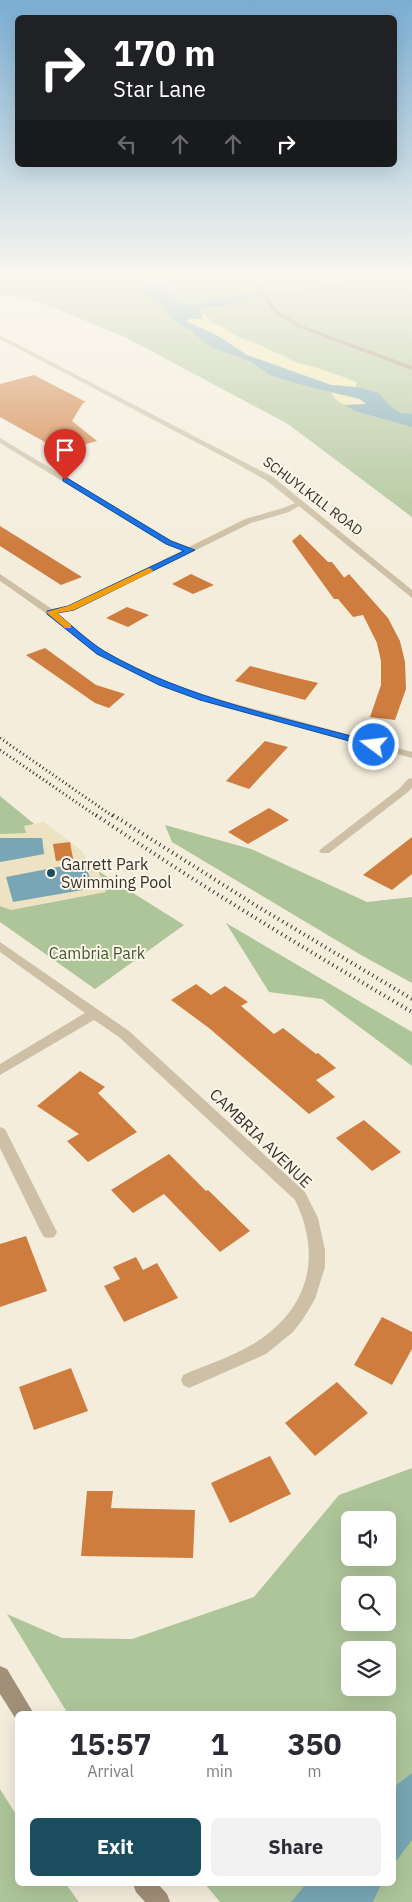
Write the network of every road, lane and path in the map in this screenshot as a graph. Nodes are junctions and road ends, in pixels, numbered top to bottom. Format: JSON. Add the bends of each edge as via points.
{"nodes":[{"id":1,"x":57,"y":367,"type":"edge"},
{"id":2,"x":0,"y":440,"type":"edge"},
{"id":3,"x":300,"y":503,"type":"junction"},
{"id":4,"x":191,"y":550,"type":"junction"},
{"id":5,"x":0,"y":577,"type":"edge"},
{"id":6,"x":412,"y":596,"type":"edge"},
{"id":7,"x":50,"y":612,"type":"junction"},
{"id":8,"x":412,"y":755,"type":"edge"},
{"id":9,"x":412,"y":781,"type":"edge"},
{"id":10,"x":325,"y":851,"type":"dead end"},
{"id":11,"x":0,"y":946,"type":"edge"},
{"id":12,"x":95,"y":1013,"type":"junction"},
{"id":13,"x":0,"y":1070,"type":"edge"},
{"id":14,"x":0,"y":1133,"type":"edge"},
{"id":15,"x":49,"y":1232,"type":"dead end"},
{"id":16,"x":189,"y":1380,"type":"dead end"},
{"id":17,"x":0,"y":1676,"type":"edge"},
{"id":18,"x":22,"y":1711,"type":"edge"},
{"id":19,"x":146,"y":1886,"type":"edge"},
{"id":20,"x":159,"y":1902,"type":"edge"}],
"edges":[{"from":1,"to":3,"type":"street","name":"SCHUYLKILL ROAD","via":[[244,464],[270,479]]},
{"from":2,"to":4,"type":"street","via":[[168,542]]},
{"from":3,"to":4,"type":"street","via":[[248,521]]},
{"from":3,"to":6,"type":"street","name":"SCHUYLKILL ROAD"},
{"from":4,"to":7,"type":"street","via":[[71,608]]},
{"from":5,"to":7,"type":"street"},
{"from":7,"to":8,"type":"street","via":[[100,652],[162,684]]},
{"from":9,"to":10,"type":"street"},
{"from":11,"to":12,"type":"street","name":"CAMBRIA AVENUE"},
{"from":12,"to":13,"type":"street"},
{"from":12,"to":16,"type":"street","name":"CAMBRIA AVENUE","via":[[124,1034],[300,1196],[312,1218],[317,1253],[313,1283],[294,1321],[260,1349]]},
{"from":14,"to":15,"type":"street"},
{"from":17,"to":18,"type":"street"},
{"from":19,"to":20,"type":"street"}]}
